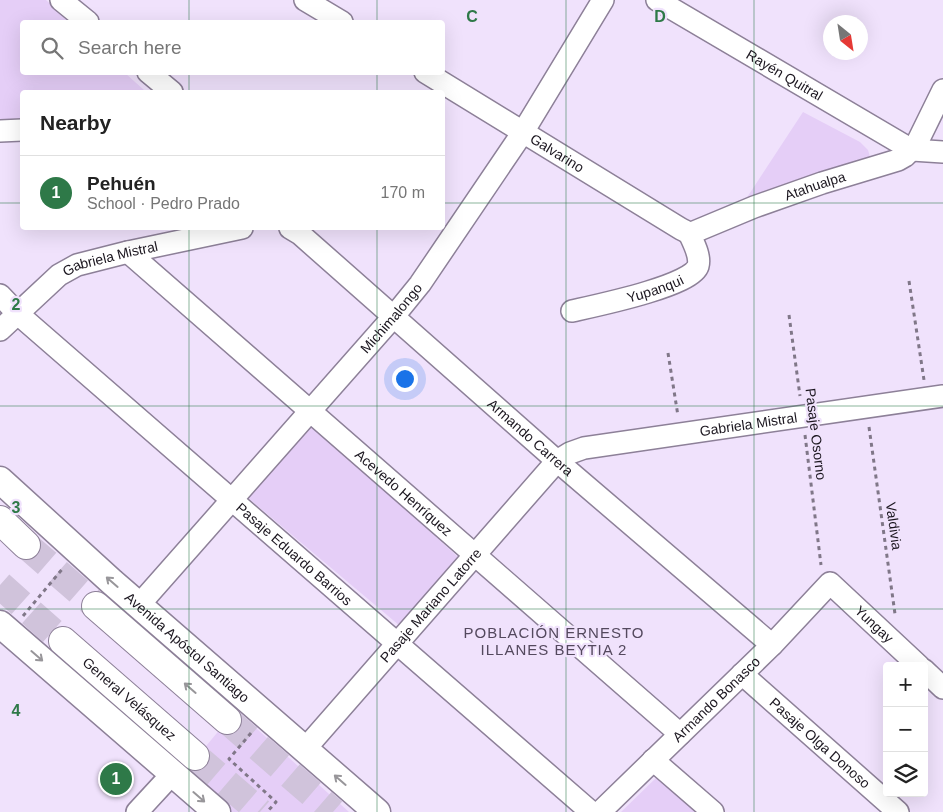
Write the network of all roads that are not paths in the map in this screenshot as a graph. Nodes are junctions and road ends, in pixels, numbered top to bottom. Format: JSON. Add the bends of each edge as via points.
{"nodes":[{"id":1,"x":61,"y":0,"type":"edge"},
{"id":2,"x":305,"y":0,"type":"edge"},
{"id":3,"x":603,"y":0,"type":"edge"},
{"id":4,"x":657,"y":0,"type":"edge"},
{"id":5,"x":86,"y":20,"type":"edge"},
{"id":6,"x":339,"y":20,"type":"edge"},
{"id":7,"x":152,"y":75,"type":"edge"},
{"id":8,"x":430,"y":75,"type":"edge"},
{"id":9,"x":170,"y":90,"type":"edge"},
{"id":10,"x":943,"y":90,"type":"edge"},
{"id":11,"x":20,"y":130,"type":"edge"},
{"id":12,"x":0,"y":131,"type":"edge"},
{"id":13,"x":523,"y":132,"type":"junction"},
{"id":14,"x":912,"y":150,"type":"junction"},
{"id":15,"x":943,"y":152,"type":"edge"},
{"id":16,"x":232,"y":230,"type":"edge"},
{"id":17,"x":293,"y":230,"type":"edge"},
{"id":18,"x":689,"y":232,"type":"junction"},
{"id":19,"x":128,"y":252,"type":"junction"},
{"id":20,"x":0,"y":295,"type":"edge"},
{"id":21,"x":572,"y":311,"type":"dead end"},
{"id":22,"x":18,"y":314,"type":"junction"},
{"id":23,"x":394,"y":316,"type":"junction"},
{"id":24,"x":0,"y":330,"type":"edge"},
{"id":25,"x":935,"y":397,"type":"edge"},
{"id":26,"x":310,"y":411,"type":"junction"},
{"id":27,"x":558,"y":461,"type":"junction"},
{"id":28,"x":0,"y":480,"type":"edge"},
{"id":29,"x":232,"y":500,"type":"junction"},
{"id":30,"x":0,"y":520,"type":"edge"},
{"id":31,"x":26,"y":545,"type":"tunnel mouth"},
{"id":32,"x":475,"y":555,"type":"junction"},
{"id":33,"x":830,"y":583,"type":"joint"},
{"id":34,"x":139,"y":605,"type":"junction"},
{"id":35,"x":96,"y":606,"type":"tunnel mouth"},
{"id":36,"x":5,"y":628,"type":"edge"},
{"id":37,"x":63,"y":641,"type":"tunnel mouth"},
{"id":38,"x":397,"y":644,"type":"junction"},
{"id":39,"x":772,"y":645,"type":"junction"},
{"id":40,"x":915,"y":662,"type":"edge"},
{"id":41,"x":742,"y":674,"type":"junction"},
{"id":42,"x":928,"y":674,"type":"edge"},
{"id":43,"x":943,"y":688,"type":"edge"},
{"id":44,"x":227,"y":720,"type":"tunnel mouth"},
{"id":45,"x":680,"y":734,"type":"junction"},
{"id":46,"x":305,"y":749,"type":"junction"},
{"id":47,"x":196,"y":756,"type":"tunnel mouth"},
{"id":48,"x":654,"y":760,"type":"junction"},
{"id":49,"x":173,"y":773,"type":"junction"},
{"id":50,"x":137,"y":812,"type":"edge"},
{"id":51,"x":217,"y":812,"type":"edge"},
{"id":52,"x":377,"y":812,"type":"edge"},
{"id":53,"x":591,"y":812,"type":"edge"},
{"id":54,"x":600,"y":812,"type":"edge"},
{"id":55,"x":713,"y":812,"type":"edge"},
{"id":56,"x":898,"y":812,"type":"edge"}],
"edges":[{"from":1,"to":5,"type":"street"},
{"from":2,"to":6,"type":"street"},
{"from":3,"to":13,"type":"street","name":"Michimalongo"},
{"from":4,"to":14,"type":"street","name":"Rayén Quitral"},
{"from":7,"to":9,"type":"street"},
{"from":8,"to":13,"type":"street","name":"Galvarino"},
{"from":10,"to":14,"type":"street"},
{"from":11,"to":12,"type":"street"},
{"from":13,"to":18,"type":"street","name":"Galvarino"},
{"from":13,"to":23,"type":"street","name":"Michimalongo","via":[[420,284]]},
{"from":14,"to":15,"type":"street"},
{"from":14,"to":18,"type":"street","name":"Atahualpa","via":[[898,160],[831,180]]},
{"from":16,"to":19,"type":"street","name":"Gabriela Mistral"},
{"from":17,"to":23,"type":"street","name":"Armando Carrera"},
{"from":18,"to":21,"type":"street","name":"Yupanqui","via":[[699,264],[687,278]]},
{"from":19,"to":22,"type":"street","name":"Gabriela Mistral","via":[[68,269]]},
{"from":19,"to":26,"type":"street","name":"Acevedo Henríquez"},
{"from":20,"to":22,"type":"street","name":"Pasaje Eduardo Barrios"},
{"from":22,"to":24,"type":"street","name":"Gabriela Mistral"},
{"from":22,"to":29,"type":"street","name":"Pasaje Eduardo Barrios"},
{"from":23,"to":26,"type":"street","name":"Michimalongo"},
{"from":23,"to":27,"type":"street","name":"Armando Carrera"},
{"from":25,"to":27,"type":"street","name":"Gabriela Mistral","via":[[584,448]]},
{"from":26,"to":29,"type":"street","name":"Michimalongo"},
{"from":26,"to":32,"type":"street","name":"Acevedo Henríquez"},
{"from":27,"to":32,"type":"street","name":"Pasaje Mariano Latorre"},
{"from":27,"to":39,"type":"street","name":"Armando Carrera"},
{"from":34,"to":28,"type":"main road","name":"Avenida Apóstol Santiago","one_way":true},
{"from":29,"to":34,"type":"street","name":"Michimalongo"},
{"from":29,"to":38,"type":"street","name":"Pasaje Eduardo Barrios"},
{"from":30,"to":31,"type":"highway"},
{"from":32,"to":38,"type":"street","name":"Pasaje Mariano Latorre"},
{"from":32,"to":45,"type":"street","name":"Acevedo Henríquez"},
{"from":33,"to":39,"type":"street","name":"Armando Bonasco"},
{"from":33,"to":40,"type":"street","name":"Yungay"},
{"from":34,"to":46,"type":"main road","name":"Avenida Apóstol Santiago"},
{"from":44,"to":35,"type":"highway","one_way":true},
{"from":36,"to":49,"type":"main road","one_way":true},
{"from":37,"to":47,"type":"highway","name":"General Velásquez"},
{"from":38,"to":46,"type":"street","name":"Pasaje Mariano Latorre"},
{"from":38,"to":53,"type":"street","name":"Pasaje Eduardo Barrios"},
{"from":39,"to":41,"type":"street","name":"Armando Bonasco"},
{"from":41,"to":45,"type":"street","name":"Armando Bonasco"},
{"from":41,"to":56,"type":"street","name":"Pasaje Olga Donoso"},
{"from":42,"to":43,"type":"street"},
{"from":45,"to":48,"type":"street","name":"Armando Bonasco"},
{"from":52,"to":46,"type":"main road","name":"Avenida Apóstol Santiago","one_way":true},
{"from":48,"to":54,"type":"street","name":"Armando Bonasco"},
{"from":48,"to":55,"type":"street"},
{"from":49,"to":50,"type":"street"},
{"from":49,"to":51,"type":"main road","one_way":true}]}
